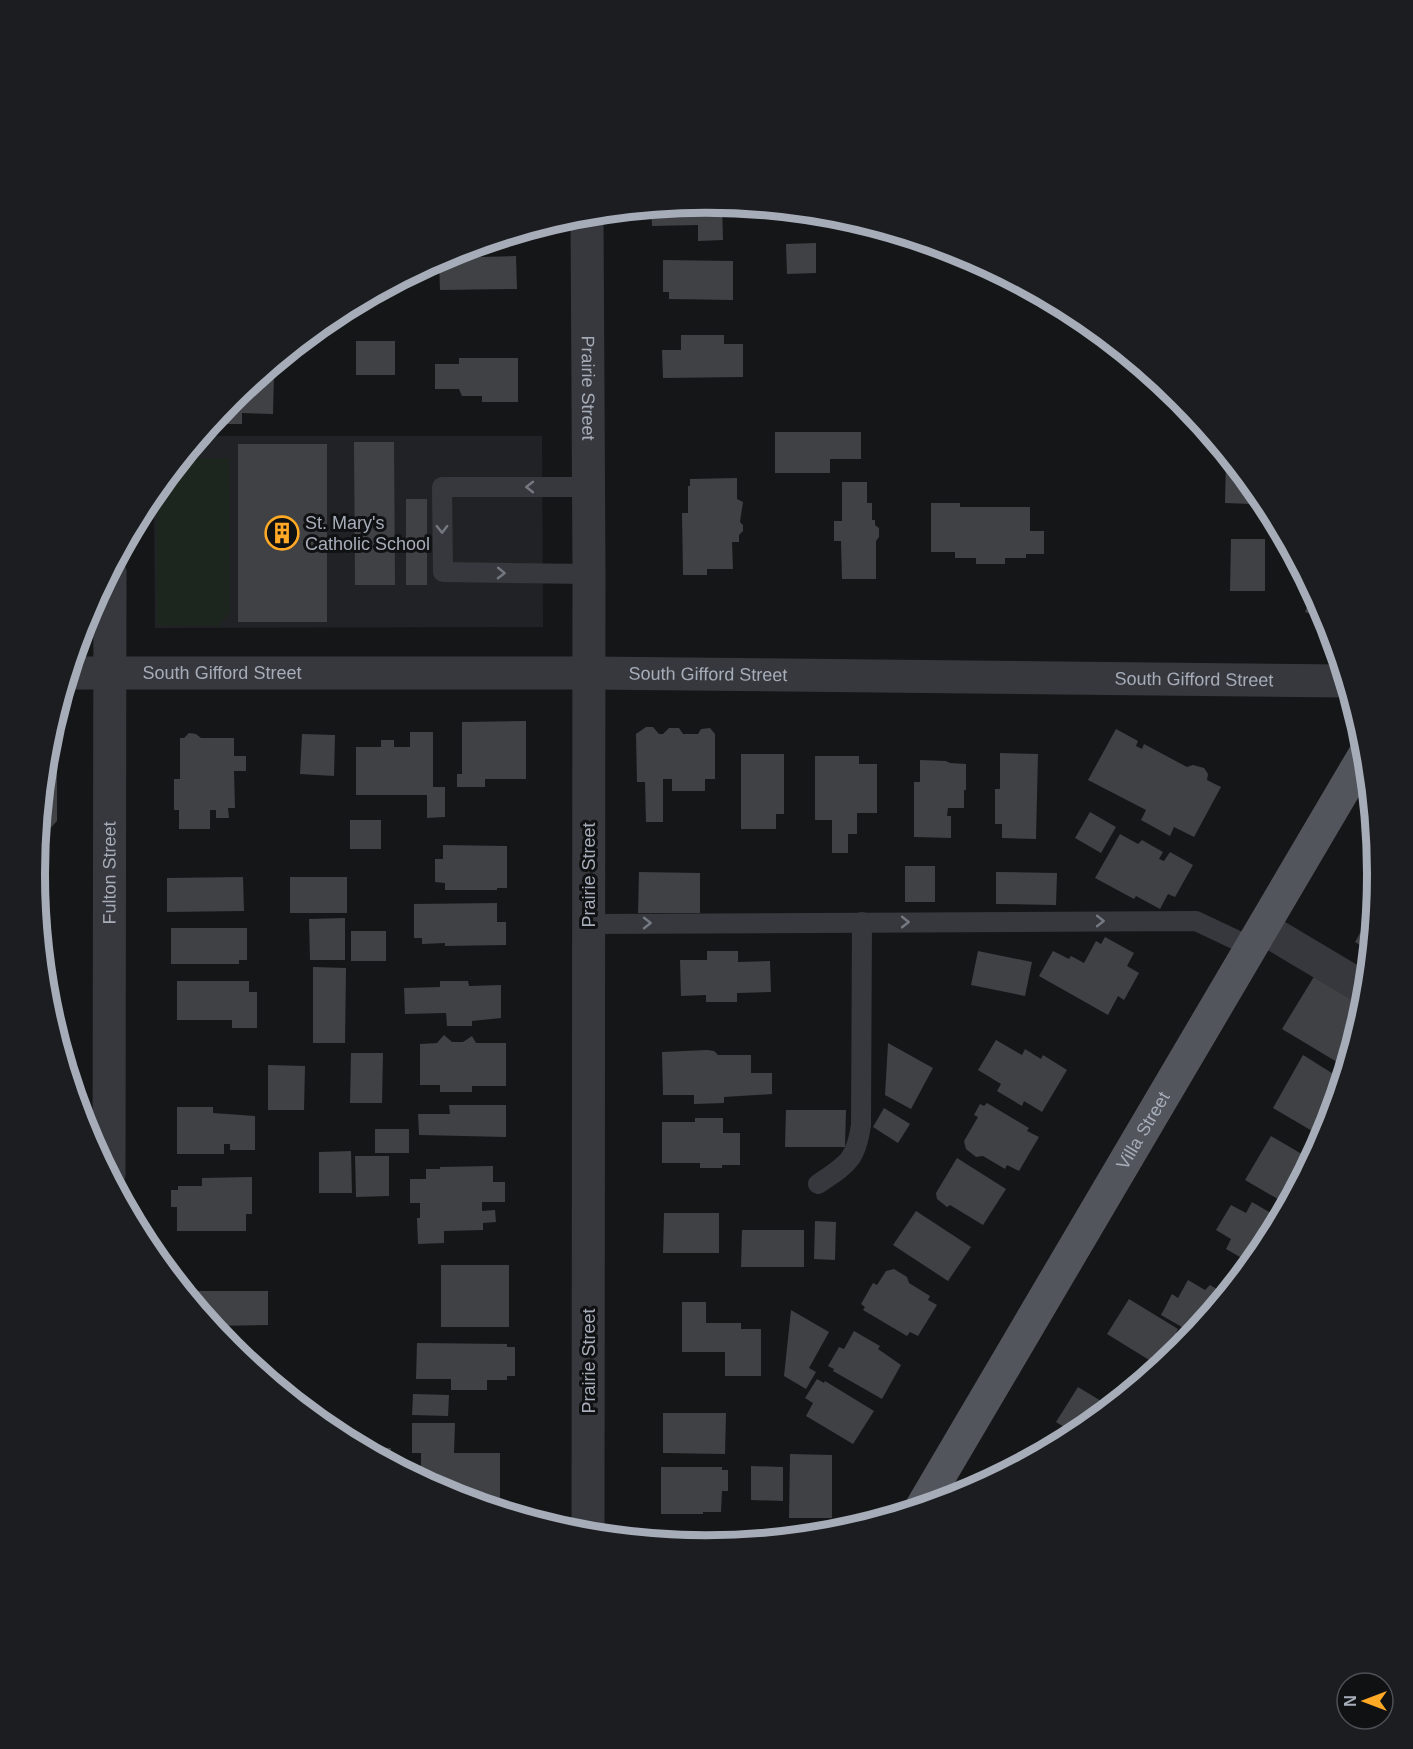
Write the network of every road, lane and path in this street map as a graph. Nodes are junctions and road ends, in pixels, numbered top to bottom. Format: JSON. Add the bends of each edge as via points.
{"nodes":[{"id":1,"x":587,"y":224,"type":"edge"},
{"id":2,"x":588,"y":487,"type":"junction"},
{"id":3,"x":589,"y":574,"type":"junction"},
{"id":4,"x":110,"y":588,"type":"edge"},
{"id":5,"x":77,"y":673,"type":"edge"},
{"id":6,"x":589,"y":673,"type":"junction"},
{"id":7,"x":110,"y":674,"type":"junction"},
{"id":8,"x":1339,"y":681,"type":"edge"},
{"id":9,"x":1358,"y":765,"type":"edge"},
{"id":10,"x":862,"y":922,"type":"junction"},
{"id":11,"x":589,"y":924,"type":"junction"},
{"id":12,"x":1257,"y":938,"type":"junction"},
{"id":13,"x":1358,"y":986,"type":"edge"},
{"id":14,"x":100,"y":1139,"type":"edge"},
{"id":15,"x":818,"y":1184,"type":"dead end"},
{"id":16,"x":927,"y":1498,"type":"edge"},
{"id":17,"x":588,"y":1525,"type":"edge"}],
"edges":[{"from":1,"to":2,"type":"street","name":"Prairie Street"},
{"from":2,"to":3,"type":"street","name":"Prairie Street"},
{"from":2,"to":3,"type":"lane","one_way":true,"via":[[442,487],[443,572]]},
{"from":3,"to":6,"type":"street","name":"Prairie Street"},
{"from":4,"to":7,"type":"street","name":"Fulton Street"},
{"from":5,"to":7,"type":"street","name":"South Gifford Street"},
{"from":6,"to":7,"type":"street","name":"South Gifford Street"},
{"from":6,"to":8,"type":"street","name":"South Gifford Street"},
{"from":6,"to":11,"type":"street","name":"Prairie Street"},
{"from":7,"to":14,"type":"street","name":"Fulton Street"},
{"from":9,"to":12,"type":"main road","name":"Villa Street"},
{"from":11,"to":10,"type":"lane","one_way":true},
{"from":10,"to":12,"type":"lane","one_way":true,"via":[[1196,921]]},
{"from":10,"to":15,"type":"lane","via":[[858,1146],[848,1163]]},
{"from":11,"to":17,"type":"street","name":"Prairie Street"},
{"from":12,"to":13,"type":"street"},
{"from":12,"to":16,"type":"main road","name":"Villa Street"}]}
